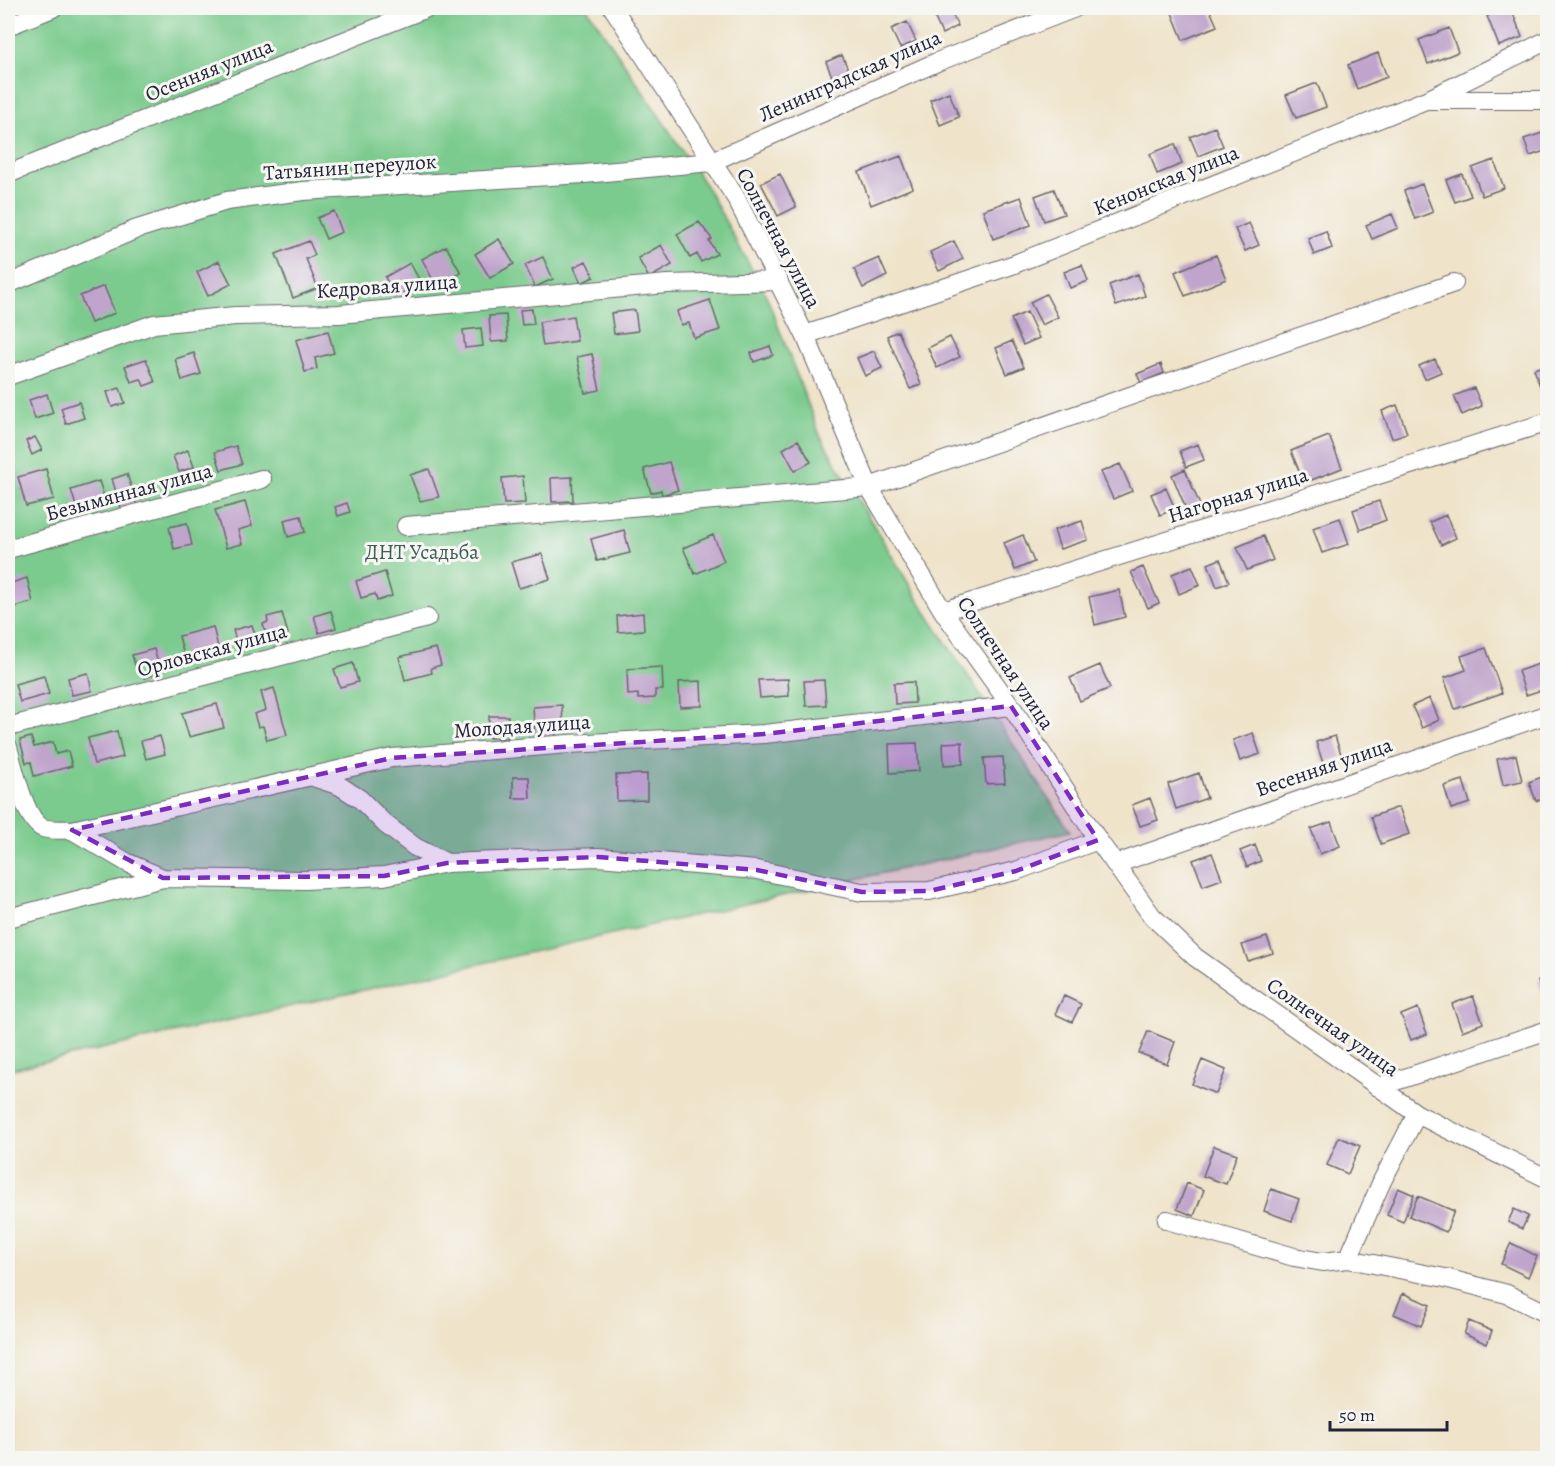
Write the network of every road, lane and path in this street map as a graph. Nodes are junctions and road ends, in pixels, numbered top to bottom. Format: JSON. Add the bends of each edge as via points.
{"nodes":[{"id":1,"x":52,"y":8,"type":"edge"},
{"id":2,"x":427,"y":8,"type":"edge"},
{"id":3,"x":613,"y":8,"type":"edge"},
{"id":4,"x":1075,"y":8,"type":"edge"},
{"id":5,"x":8,"y":26,"type":"edge"},
{"id":6,"x":1548,"y":40,"type":"edge"},
{"id":7,"x":1426,"y":100,"type":"junction"},
{"id":8,"x":1548,"y":100,"type":"edge"},
{"id":9,"x":711,"y":162,"type":"junction"},
{"id":10,"x":8,"y":174,"type":"edge"},
{"id":11,"x":778,"y":281,"type":"junction"},
{"id":12,"x":1454,"y":283,"type":"dead end"},
{"id":13,"x":8,"y":284,"type":"edge"},
{"id":14,"x":805,"y":335,"type":"junction"},
{"id":15,"x":8,"y":376,"type":"edge"},
{"id":16,"x":1548,"y":422,"type":"edge"},
{"id":17,"x":262,"y":479,"type":"dead end"},
{"id":18,"x":869,"y":487,"type":"junction"},
{"id":19,"x":406,"y":526,"type":"dead end"},
{"id":20,"x":8,"y":549,"type":"edge"},
{"id":21,"x":943,"y":611,"type":"junction"},
{"id":22,"x":428,"y":618,"type":"dead end"},
{"id":23,"x":1011,"y":706,"type":"junction"},
{"id":24,"x":1548,"y":714,"type":"edge"},
{"id":25,"x":8,"y":727,"type":"edge"},
{"id":26,"x":8,"y":747,"type":"edge"},
{"id":27,"x":311,"y":776,"type":"junction"},
{"id":28,"x":15,"y":796,"type":"edge"},
{"id":29,"x":72,"y":830,"type":"junction"},
{"id":30,"x":1098,"y":840,"type":"junction"},
{"id":31,"x":447,"y":863,"type":"junction"},
{"id":32,"x":1116,"y":864,"type":"junction"},
{"id":33,"x":163,"y":878,"type":"junction"},
{"id":34,"x":8,"y":918,"type":"edge"},
{"id":35,"x":1548,"y":1030,"type":"edge"},
{"id":36,"x":1378,"y":1087,"type":"junction"},
{"id":37,"x":1417,"y":1114,"type":"junction"},
{"id":38,"x":1548,"y":1179,"type":"edge"},
{"id":39,"x":1167,"y":1220,"type":"dead end"},
{"id":40,"x":1347,"y":1259,"type":"junction"},
{"id":41,"x":1548,"y":1314,"type":"edge"}],
"edges":[{"from":1,"to":5,"type":"street"},
{"from":2,"to":10,"type":"street","name":"Осенняя улица"},
{"from":3,"to":9,"type":"street","name":"Солнечная улица"},
{"from":4,"to":9,"type":"street","name":"Ленинградская улица","via":[[937,62]]},
{"from":6,"to":7,"type":"street"},
{"from":7,"to":8,"type":"street","name":"Кенонская улица"},
{"from":7,"to":14,"type":"street","name":"Кенонская улица","via":[[1012,265]]},
{"from":9,"to":11,"type":"street","name":"Солнечная улица","via":[[736,198]]},
{"from":9,"to":13,"type":"street","name":"Татьянин переулок","via":[[303,191],[226,201],[137,229]]},
{"from":11,"to":14,"type":"street","name":"Солнечная улица"},
{"from":11,"to":15,"type":"street","name":"Кедровая улица","via":[[667,284],[339,314],[235,316],[154,324]]},
{"from":12,"to":18,"type":"street"},
{"from":14,"to":18,"type":"street","name":"Солнечная улица"},
{"from":16,"to":21,"type":"street","name":"Нагорная улица"},
{"from":17,"to":20,"type":"street","name":"Безымянная улица"},
{"from":18,"to":19,"type":"street"},
{"from":18,"to":21,"type":"street","name":"Солнечная улица"},
{"from":21,"to":23,"type":"street","name":"Солнечная улица"},
{"from":22,"to":25,"type":"street","name":"Орловская улица"},
{"from":23,"to":27,"type":"street","name":"Молодая улица","via":[[764,734],[392,758]]},
{"from":23,"to":30,"type":"street","name":"Солнечная улица"},
{"from":24,"to":32,"type":"street","name":"Весенняя улица"},
{"from":26,"to":28,"type":"street"},
{"from":27,"to":29,"type":"street","name":"Молодая улица"},
{"from":27,"to":31,"type":"street","via":[[340,786],[415,847]]},
{"from":28,"to":29,"type":"street","name":"Молодая улица","via":[[43,828]]},
{"from":29,"to":33,"type":"street","via":[[128,863]]},
{"from":30,"to":31,"type":"street","via":[[1016,871],[929,891],[862,892],[757,870],[598,857]]},
{"from":30,"to":32,"type":"street","name":"Солнечная улица"},
{"from":31,"to":33,"type":"street","via":[[373,877]]},
{"from":32,"to":36,"type":"street","name":"Солнечная улица","via":[[1152,916],[1194,957]]},
{"from":33,"to":34,"type":"street"},
{"from":35,"to":36,"type":"street"},
{"from":36,"to":37,"type":"street","name":"Солнечная улица"},
{"from":37,"to":38,"type":"street","name":"Солнечная улица"},
{"from":37,"to":40,"type":"street"},
{"from":39,"to":40,"type":"street","via":[[1294,1257],[1323,1262]]},
{"from":40,"to":41,"type":"street","via":[[1507,1294]]}]}
